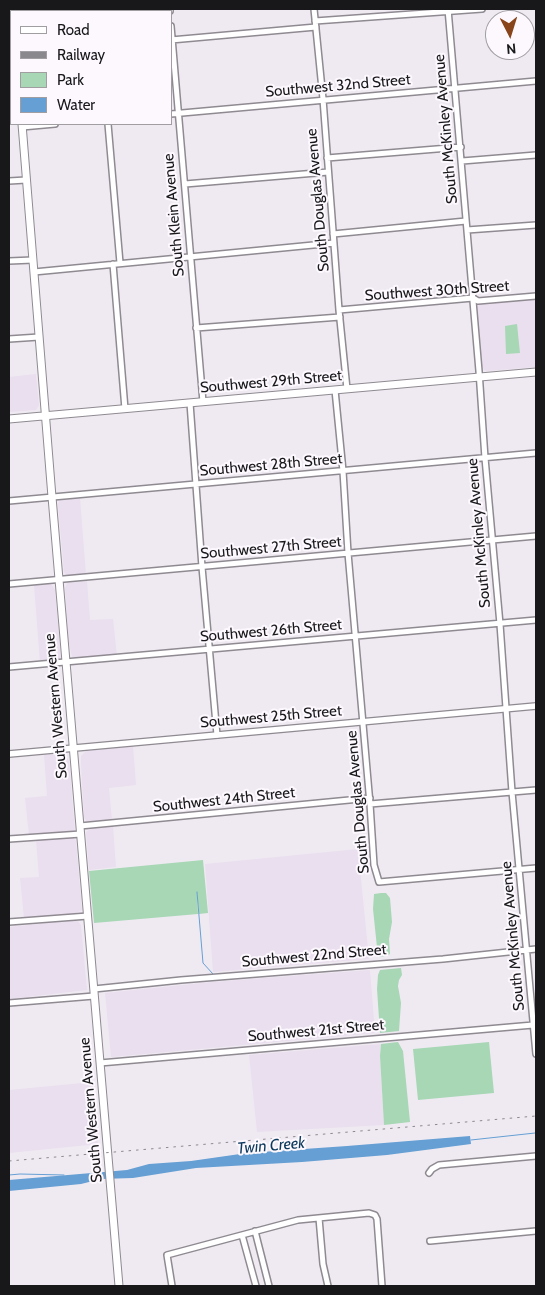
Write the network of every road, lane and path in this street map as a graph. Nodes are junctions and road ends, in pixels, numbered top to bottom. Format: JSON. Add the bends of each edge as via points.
{"nodes":[{"id":1,"x":314,"y":9,"type":"edge"},
{"id":2,"x":482,"y":9,"type":"edge"},
{"id":3,"x":448,"y":10,"type":"edge"},
{"id":4,"x":315,"y":24,"type":"junction"},
{"id":5,"x":172,"y":40,"type":"edge"},
{"id":6,"x":536,"y":81,"type":"edge"},
{"id":7,"x":456,"y":88,"type":"junction"},
{"id":8,"x":322,"y":99,"type":"junction"},
{"id":9,"x":179,"y":113,"type":"junction"},
{"id":10,"x":172,"y":114,"type":"edge"},
{"id":11,"x":22,"y":125,"type":"edge"},
{"id":12,"x":108,"y":125,"type":"edge"},
{"id":13,"x":461,"y":147,"type":"junction"},
{"id":14,"x":536,"y":154,"type":"edge"},
{"id":15,"x":326,"y":158,"type":"junction"},
{"id":16,"x":462,"y":161,"type":"junction"},
{"id":17,"x":328,"y":172,"type":"junction"},
{"id":18,"x":26,"y":180,"type":"junction"},
{"id":19,"x":9,"y":181,"type":"edge"},
{"id":20,"x":185,"y":184,"type":"junction"},
{"id":21,"x":466,"y":221,"type":"junction"},
{"id":22,"x":536,"y":225,"type":"edge"},
{"id":23,"x":467,"y":230,"type":"junction"},
{"id":24,"x":333,"y":234,"type":"junction"},
{"id":25,"x":334,"y":244,"type":"junction"},
{"id":26,"x":190,"y":257,"type":"junction"},
{"id":27,"x":33,"y":260,"type":"junction"},
{"id":28,"x":9,"y":261,"type":"edge"},
{"id":29,"x":120,"y":263,"type":"junction"},
{"id":30,"x":113,"y":264,"type":"junction"},
{"id":31,"x":34,"y":272,"type":"junction"},
{"id":32,"x":536,"y":296,"type":"edge"},
{"id":33,"x":473,"y":298,"type":"junction"},
{"id":34,"x":339,"y":310,"type":"junction"},
{"id":35,"x":340,"y":317,"type":"junction"},
{"id":36,"x":196,"y":328,"type":"junction"},
{"id":37,"x":39,"y":337,"type":"junction"},
{"id":38,"x":9,"y":339,"type":"edge"},
{"id":39,"x":536,"y":372,"type":"edge"},
{"id":40,"x":480,"y":377,"type":"junction"},
{"id":41,"x":347,"y":389,"type":"junction"},
{"id":42,"x":335,"y":390,"type":"junction"},
{"id":43,"x":203,"y":402,"type":"junction"},
{"id":44,"x":190,"y":403,"type":"junction"},
{"id":45,"x":125,"y":409,"type":"junction"},
{"id":46,"x":45,"y":416,"type":"junction"},
{"id":47,"x":9,"y":419,"type":"edge"},
{"id":48,"x":536,"y":453,"type":"edge"},
{"id":49,"x":485,"y":458,"type":"junction"},
{"id":50,"x":343,"y":471,"type":"junction"},
{"id":51,"x":196,"y":484,"type":"junction"},
{"id":52,"x":52,"y":497,"type":"junction"},
{"id":53,"x":9,"y":501,"type":"edge"},
{"id":54,"x":536,"y":536,"type":"edge"},
{"id":55,"x":492,"y":540,"type":"junction"},
{"id":56,"x":348,"y":553,"type":"junction"},
{"id":57,"x":202,"y":567,"type":"junction"},
{"id":58,"x":59,"y":580,"type":"junction"},
{"id":59,"x":9,"y":584,"type":"edge"},
{"id":60,"x":536,"y":620,"type":"edge"},
{"id":61,"x":500,"y":624,"type":"junction"},
{"id":62,"x":355,"y":636,"type":"junction"},
{"id":63,"x":210,"y":649,"type":"junction"},
{"id":64,"x":66,"y":663,"type":"junction"},
{"id":65,"x":9,"y":668,"type":"edge"},
{"id":66,"x":536,"y":706,"type":"edge"},
{"id":67,"x":506,"y":708,"type":"junction"},
{"id":68,"x":363,"y":722,"type":"junction"},
{"id":69,"x":217,"y":735,"type":"junction"},
{"id":70,"x":73,"y":749,"type":"junction"},
{"id":71,"x":9,"y":754,"type":"edge"},
{"id":72,"x":536,"y":790,"type":"edge"},
{"id":73,"x":512,"y":792,"type":"junction"},
{"id":74,"x":370,"y":801,"type":"junction"},
{"id":75,"x":81,"y":830,"type":"junction"},
{"id":76,"x":9,"y":839,"type":"edge"},
{"id":77,"x":536,"y":868,"type":"edge"},
{"id":78,"x":520,"y":870,"type":"junction"},
{"id":79,"x":88,"y":916,"type":"junction"},
{"id":80,"x":9,"y":922,"type":"edge"},
{"id":81,"x":536,"y":949,"type":"edge"},
{"id":82,"x":527,"y":950,"type":"junction"},
{"id":83,"x":94,"y":992,"type":"junction"},
{"id":84,"x":9,"y":1003,"type":"edge"},
{"id":85,"x":533,"y":1025,"type":"junction"},
{"id":86,"x":536,"y":1054,"type":"edge"},
{"id":87,"x":100,"y":1063,"type":"junction"},
{"id":88,"x":536,"y":1156,"type":"edge"},
{"id":89,"x":429,"y":1173,"type":"dead end"},
{"id":90,"x":319,"y":1218,"type":"junction"},
{"id":91,"x":255,"y":1231,"type":"junction"},
{"id":92,"x":536,"y":1231,"type":"edge"},
{"id":93,"x":242,"y":1235,"type":"junction"},
{"id":94,"x":430,"y":1241,"type":"dead end"},
{"id":95,"x":120,"y":1286,"type":"edge"},
{"id":96,"x":172,"y":1286,"type":"edge"},
{"id":97,"x":256,"y":1286,"type":"edge"},
{"id":98,"x":269,"y":1286,"type":"edge"},
{"id":99,"x":328,"y":1286,"type":"edge"},
{"id":100,"x":382,"y":1286,"type":"edge"}],
"edges":[{"from":1,"to":4,"type":"street","name":"South Douglas Avenue"},
{"from":2,"to":3,"type":"street"},
{"from":3,"to":4,"type":"street"},
{"from":3,"to":7,"type":"street","name":"South McKinley Avenue"},
{"from":4,"to":5,"type":"street"},
{"from":4,"to":8,"type":"street","name":"South Douglas Avenue"},
{"from":5,"to":9,"type":"street","name":"South Klein Avenue"},
{"from":6,"to":7,"type":"street","name":"Southwest 32nd Street"},
{"from":7,"to":8,"type":"street","name":"Southwest 32nd Street"},
{"from":7,"to":13,"type":"street","name":"South McKinley Avenue"},
{"from":8,"to":9,"type":"street","name":"Southwest 32nd Street"},
{"from":8,"to":15,"type":"street","name":"South Douglas Avenue"},
{"from":9,"to":10,"type":"street","name":"Southwest 32nd Street"},
{"from":9,"to":20,"type":"street","name":"South Klein Avenue"},
{"from":11,"to":18,"type":"main road","name":"South Western Avenue"},
{"from":12,"to":29,"type":"street"},
{"from":13,"to":15,"type":"street"},
{"from":13,"to":16,"type":"street","name":"South McKinley Avenue"},
{"from":14,"to":16,"type":"street"},
{"from":15,"to":17,"type":"street","name":"South Douglas Avenue"},
{"from":16,"to":21,"type":"street","name":"South McKinley Avenue"},
{"from":17,"to":20,"type":"street"},
{"from":17,"to":24,"type":"street","name":"South Douglas Avenue"},
{"from":18,"to":19,"type":"street"},
{"from":18,"to":27,"type":"main road","name":"South Western Avenue"},
{"from":20,"to":26,"type":"street","name":"South Klein Avenue"},
{"from":21,"to":23,"type":"street","name":"South McKinley Avenue"},
{"from":21,"to":24,"type":"street"},
{"from":22,"to":23,"type":"street"},
{"from":23,"to":33,"type":"street","name":"South McKinley Avenue"},
{"from":24,"to":25,"type":"street","name":"South Douglas Avenue"},
{"from":25,"to":26,"type":"street"},
{"from":25,"to":34,"type":"street","name":"South Douglas Avenue"},
{"from":26,"to":29,"type":"street"},
{"from":26,"to":36,"type":"street","name":"South Klein Avenue"},
{"from":27,"to":28,"type":"street"},
{"from":27,"to":31,"type":"main road","name":"South Western Avenue"},
{"from":29,"to":30,"type":"street"},
{"from":30,"to":31,"type":"street"},
{"from":30,"to":45,"type":"street"},
{"from":31,"to":37,"type":"main road","name":"South Western Avenue"},
{"from":32,"to":33,"type":"street","name":"Southwest 30th Street","via":[[478,301]]},
{"from":33,"to":34,"type":"street","name":"Southwest 30th Street"},
{"from":33,"to":40,"type":"street","name":"South McKinley Avenue"},
{"from":34,"to":35,"type":"street","name":"South Douglas Avenue"},
{"from":35,"to":36,"type":"street"},
{"from":35,"to":41,"type":"street","name":"South Douglas Avenue"},
{"from":36,"to":43,"type":"street","name":"South Klein Avenue"},
{"from":37,"to":38,"type":"street"},
{"from":37,"to":46,"type":"main road","name":"South Western Avenue"},
{"from":39,"to":40,"type":"main road","name":"Southwest 29th Street"},
{"from":40,"to":41,"type":"main road","name":"Southwest 29th Street"},
{"from":40,"to":49,"type":"street","name":"South McKinley Avenue"},
{"from":41,"to":42,"type":"main road","name":"Southwest 29th Street"},
{"from":42,"to":43,"type":"main road","name":"Southwest 29th Street"},
{"from":42,"to":50,"type":"street","name":"South Douglas Avenue"},
{"from":43,"to":44,"type":"main road","name":"Southwest 29th Street"},
{"from":44,"to":45,"type":"main road","name":"Southwest 29th Street"},
{"from":44,"to":51,"type":"street"},
{"from":45,"to":46,"type":"main road","name":"Southwest 29th Street"},
{"from":46,"to":47,"type":"main road","name":"Southwest 29th Street"},
{"from":46,"to":52,"type":"main road","name":"South Western Avenue"},
{"from":48,"to":49,"type":"street","name":"Southwest 28th Street"},
{"from":49,"to":50,"type":"street","name":"Southwest 28th Street"},
{"from":49,"to":55,"type":"street","name":"South McKinley Avenue"},
{"from":50,"to":51,"type":"street","name":"Southwest 28th Street"},
{"from":50,"to":56,"type":"street","name":"South Douglas Avenue"},
{"from":51,"to":52,"type":"street","name":"Southwest 28th Street"},
{"from":51,"to":57,"type":"street"},
{"from":52,"to":53,"type":"street","name":"Southwest 28th Street"},
{"from":52,"to":58,"type":"main road","name":"South Western Avenue"},
{"from":54,"to":55,"type":"street","name":"Southwest 27th Street"},
{"from":55,"to":56,"type":"street","name":"Southwest 27th Street"},
{"from":55,"to":61,"type":"street","name":"South McKinley Avenue"},
{"from":56,"to":57,"type":"street","name":"Southwest 27th Street"},
{"from":56,"to":62,"type":"street","name":"South Douglas Avenue"},
{"from":57,"to":58,"type":"street","name":"Southwest 27th Street"},
{"from":57,"to":63,"type":"street"},
{"from":58,"to":59,"type":"street","name":"Southwest 27th Street"},
{"from":58,"to":64,"type":"main road","name":"South Western Avenue"},
{"from":60,"to":61,"type":"street","name":"Southwest 26th Street"},
{"from":61,"to":62,"type":"street","name":"Southwest 26th Street"},
{"from":61,"to":67,"type":"street","name":"South McKinley Avenue"},
{"from":62,"to":63,"type":"street","name":"Southwest 26th Street"},
{"from":62,"to":68,"type":"street","name":"South Douglas Avenue"},
{"from":63,"to":64,"type":"street","name":"Southwest 26th Street"},
{"from":63,"to":69,"type":"street"},
{"from":64,"to":65,"type":"street","name":"Southwest 26th Street"},
{"from":64,"to":70,"type":"main road","name":"South Western Avenue"},
{"from":66,"to":67,"type":"street","name":"Southwest 25th Street"},
{"from":67,"to":68,"type":"street","name":"Southwest 25th Street"},
{"from":67,"to":73,"type":"street","name":"South McKinley Avenue"},
{"from":68,"to":69,"type":"street","name":"Southwest 25th Street"},
{"from":68,"to":74,"type":"street","name":"South Douglas Avenue"},
{"from":69,"to":70,"type":"street","name":"Southwest 25th Street"},
{"from":70,"to":71,"type":"street","name":"Southwest 25th Street"},
{"from":70,"to":75,"type":"main road","name":"South Western Avenue"},
{"from":72,"to":73,"type":"street","name":"Southwest 24th Street"},
{"from":73,"to":74,"type":"street","name":"Southwest 24th Street"},
{"from":73,"to":78,"type":"street","name":"South McKinley Avenue"},
{"from":74,"to":75,"type":"street","name":"Southwest 24th Street"},
{"from":74,"to":78,"type":"street","name":"South Douglas Avenue","via":[[374,865],[379,882]]},
{"from":75,"to":76,"type":"street","name":"Southwest 24th Street"},
{"from":75,"to":79,"type":"main road","name":"South Western Avenue"},
{"from":77,"to":78,"type":"street"},
{"from":78,"to":82,"type":"street","name":"South McKinley Avenue"},
{"from":79,"to":80,"type":"street"},
{"from":79,"to":83,"type":"main road","name":"South Western Avenue"},
{"from":81,"to":82,"type":"street","name":"Southwest 22nd Street"},
{"from":82,"to":83,"type":"street","name":"Southwest 22nd Street","via":[[181,980]]},
{"from":82,"to":85,"type":"street","name":"South McKinley Avenue"},
{"from":83,"to":84,"type":"street","name":"Southwest 22nd Street"},
{"from":83,"to":87,"type":"main road","name":"South Western Avenue"},
{"from":85,"to":86,"type":"street","name":"South McKinley Avenue"},
{"from":85,"to":87,"type":"street","name":"Southwest 21st Street"},
{"from":87,"to":95,"type":"main road","name":"South Western Avenue"},
{"from":88,"to":89,"type":"street","via":[[439,1165]]},
{"from":90,"to":91,"type":"street"},
{"from":90,"to":99,"type":"street","via":[[322,1264]]},
{"from":90,"to":100,"type":"street","via":[[375,1215]]},
{"from":91,"to":93,"type":"street"},
{"from":91,"to":98,"type":"street"},
{"from":92,"to":94,"type":"street"},
{"from":93,"to":96,"type":"street","via":[[166,1255]]},
{"from":93,"to":97,"type":"street"}]}
